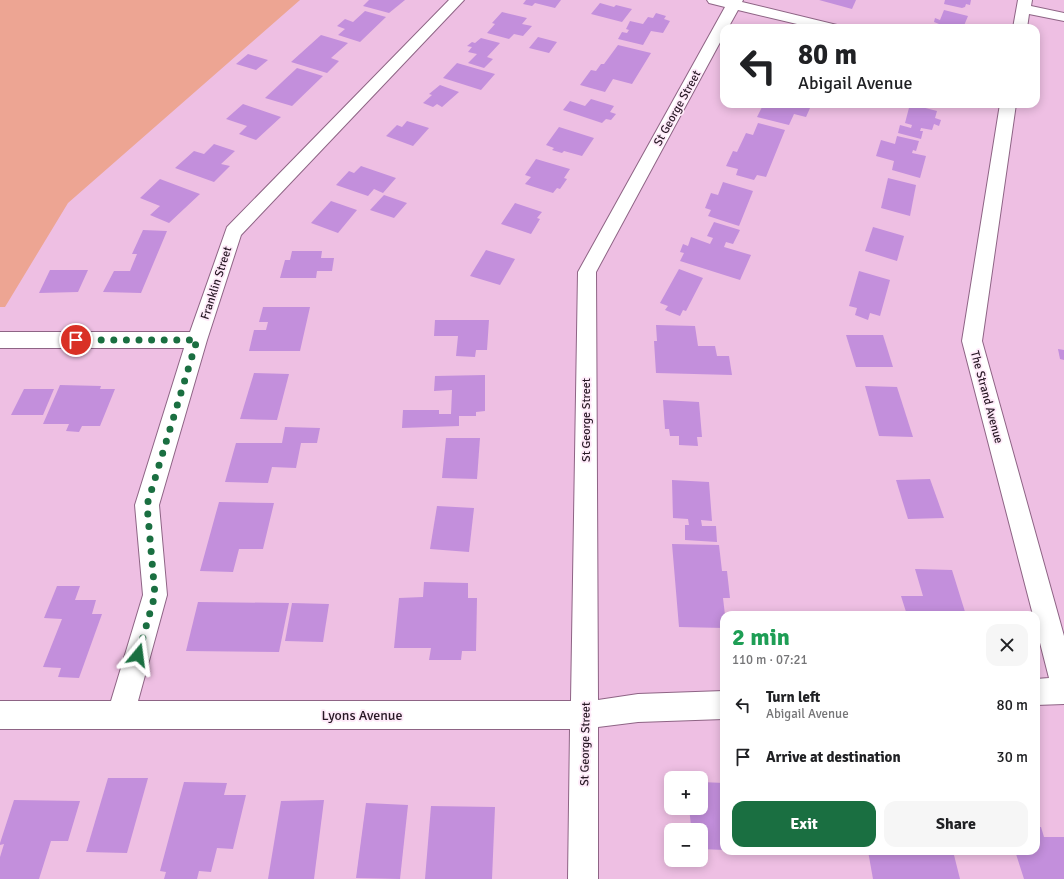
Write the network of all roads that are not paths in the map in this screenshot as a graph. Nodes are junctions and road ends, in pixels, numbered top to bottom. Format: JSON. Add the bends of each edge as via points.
{"nodes":[{"id":1,"x":457,"y":0,"type":"edge"},
{"id":2,"x":728,"y":2,"type":"edge"},
{"id":3,"x":1024,"y":4,"type":"edge"},
{"id":4,"x":1064,"y":17,"type":"edge"},
{"id":5,"x":816,"y":24,"type":"edge"},
{"id":6,"x":1021,"y":24,"type":"edge"},
{"id":7,"x":1007,"y":108,"type":"edge"},
{"id":8,"x":0,"y":340,"type":"edge"},
{"id":9,"x":197,"y":340,"type":"junction"},
{"id":10,"x":1064,"y":684,"type":"edge"},
{"id":11,"x":1064,"y":691,"type":"edge"},
{"id":12,"x":1040,"y":692,"type":"edge"},
{"id":13,"x":720,"y":705,"type":"edge"},
{"id":14,"x":0,"y":715,"type":"edge"},
{"id":15,"x":121,"y":715,"type":"junction"},
{"id":16,"x":585,"y":715,"type":"junction"},
{"id":17,"x":583,"y":879,"type":"edge"}],
"edges":[{"from":1,"to":9,"type":"street","name":"Franklin Street","via":[[233,232]]},
{"from":2,"to":5,"type":"street"},
{"from":2,"to":16,"type":"street","name":"St George Street","via":[[587,272]]},
{"from":3,"to":4,"type":"street"},
{"from":3,"to":6,"type":"street"},
{"from":7,"to":10,"type":"street","name":"The Strand Avenue","via":[[972,341]]},
{"from":8,"to":9,"type":"street"},
{"from":9,"to":15,"type":"street","name":"Franklin Street","via":[[147,505],[155,595]]},
{"from":11,"to":12,"type":"street"},
{"from":13,"to":16,"type":"street","name":"Lyons Avenue","via":[[638,708]]},
{"from":14,"to":15,"type":"street","name":"Lyons Avenue"},
{"from":15,"to":16,"type":"street","name":"Lyons Avenue"},
{"from":16,"to":17,"type":"street","name":"St George Street"}]}
